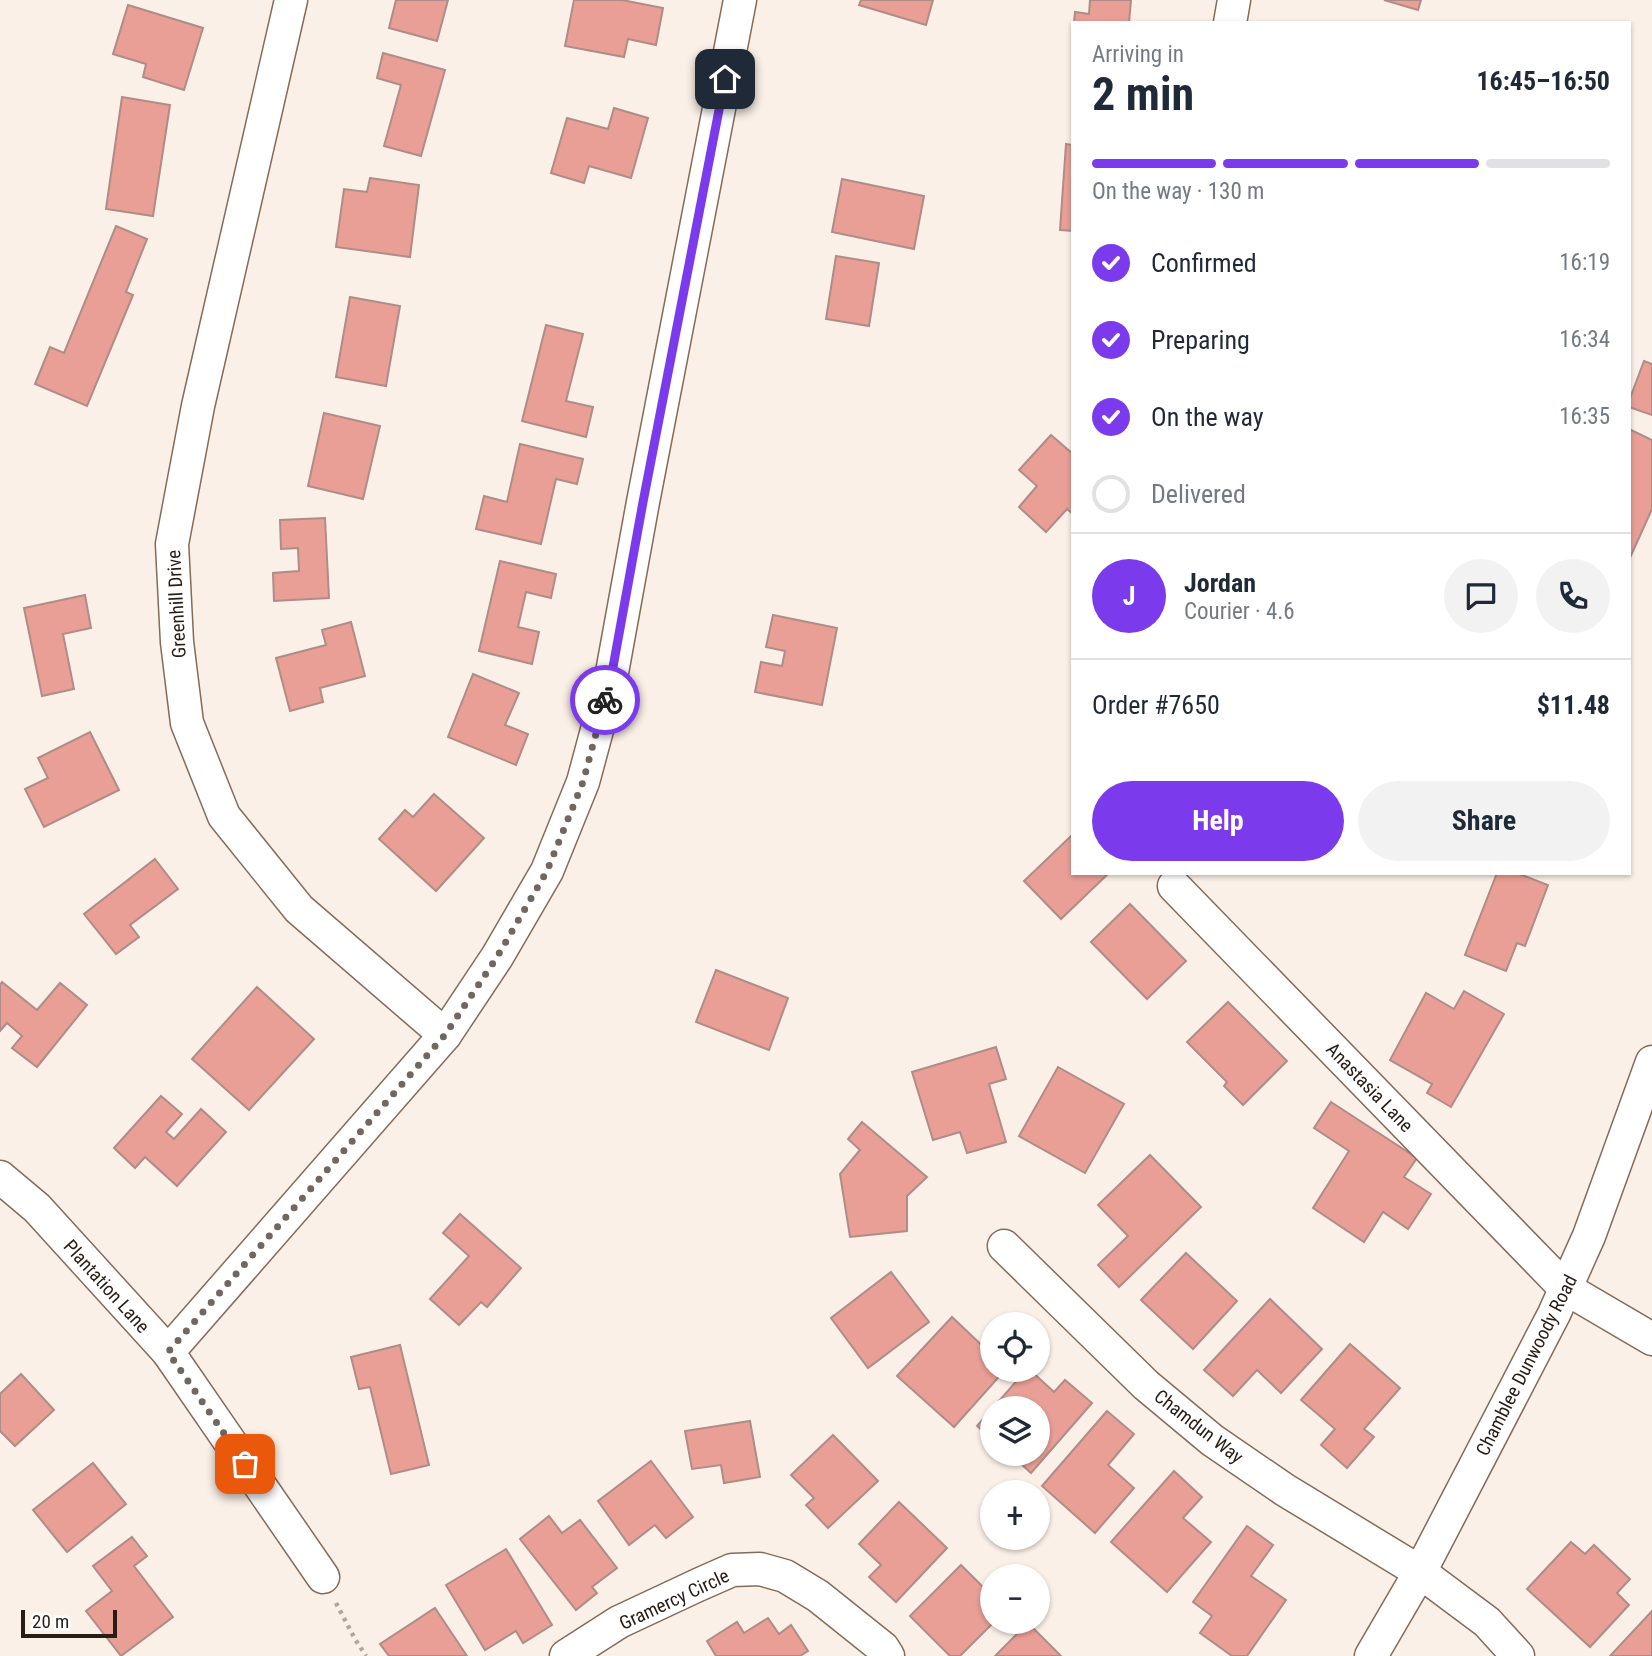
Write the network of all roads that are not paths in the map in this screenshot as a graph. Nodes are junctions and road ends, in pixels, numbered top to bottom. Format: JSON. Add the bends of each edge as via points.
{"nodes":[{"id":1,"x":291,"y":0,"type":"edge"},
{"id":2,"x":740,"y":0,"type":"edge"},
{"id":3,"x":1234,"y":0,"type":"edge"},
{"id":4,"x":1230,"y":21,"type":"edge"},
{"id":5,"x":1174,"y":886,"type":"dead end"},
{"id":6,"x":445,"y":1035,"type":"junction"},
{"id":7,"x":1652,"y":1062,"type":"edge"},
{"id":8,"x":0,"y":1177,"type":"edge"},
{"id":9,"x":1004,"y":1245,"type":"dead end"},
{"id":10,"x":1566,"y":1288,"type":"junction"},
{"id":11,"x":1652,"y":1339,"type":"edge"},
{"id":12,"x":168,"y":1352,"type":"junction"},
{"id":13,"x":1420,"y":1572,"type":"junction"},
{"id":14,"x":323,"y":1577,"type":"road end"},
{"id":15,"x":566,"y":1656,"type":"edge"},
{"id":16,"x":888,"y":1656,"type":"edge"},
{"id":17,"x":1371,"y":1656,"type":"edge"},
{"id":18,"x":1518,"y":1656,"type":"edge"}],
"edges":[{"from":1,"to":6,"type":"street","name":"Greenhill Drive","via":[[201,392],[172,544],[187,723],[224,816],[299,909]]},
{"from":2,"to":6,"type":"street","via":[[611,678],[583,782],[547,871]]},
{"from":3,"to":4,"type":"street"},
{"from":5,"to":10,"type":"street","name":"Anastasia Lane"},
{"from":6,"to":12,"type":"street"},
{"from":7,"to":10,"type":"street","name":"Chamblee Dunwoody Road"},
{"from":8,"to":12,"type":"street","name":"Plantation Lane","via":[[37,1208]]},
{"from":9,"to":13,"type":"street","name":"Chamdun Way","via":[[1146,1385],[1212,1440]]},
{"from":10,"to":11,"type":"street","name":"Anastasia Lane"},
{"from":10,"to":13,"type":"street","name":"Chamblee Dunwoody Road"},
{"from":12,"to":14,"type":"street","name":"Plantation Lane"},
{"from":13,"to":17,"type":"street","name":"Chamblee Dunwoody Road"},
{"from":13,"to":18,"type":"street","name":"Chamdun Way","via":[[1487,1622]]},
{"from":15,"to":16,"type":"street","name":"Gramercy Circle","via":[[619,1622],[759,1557],[818,1596]]}]}
